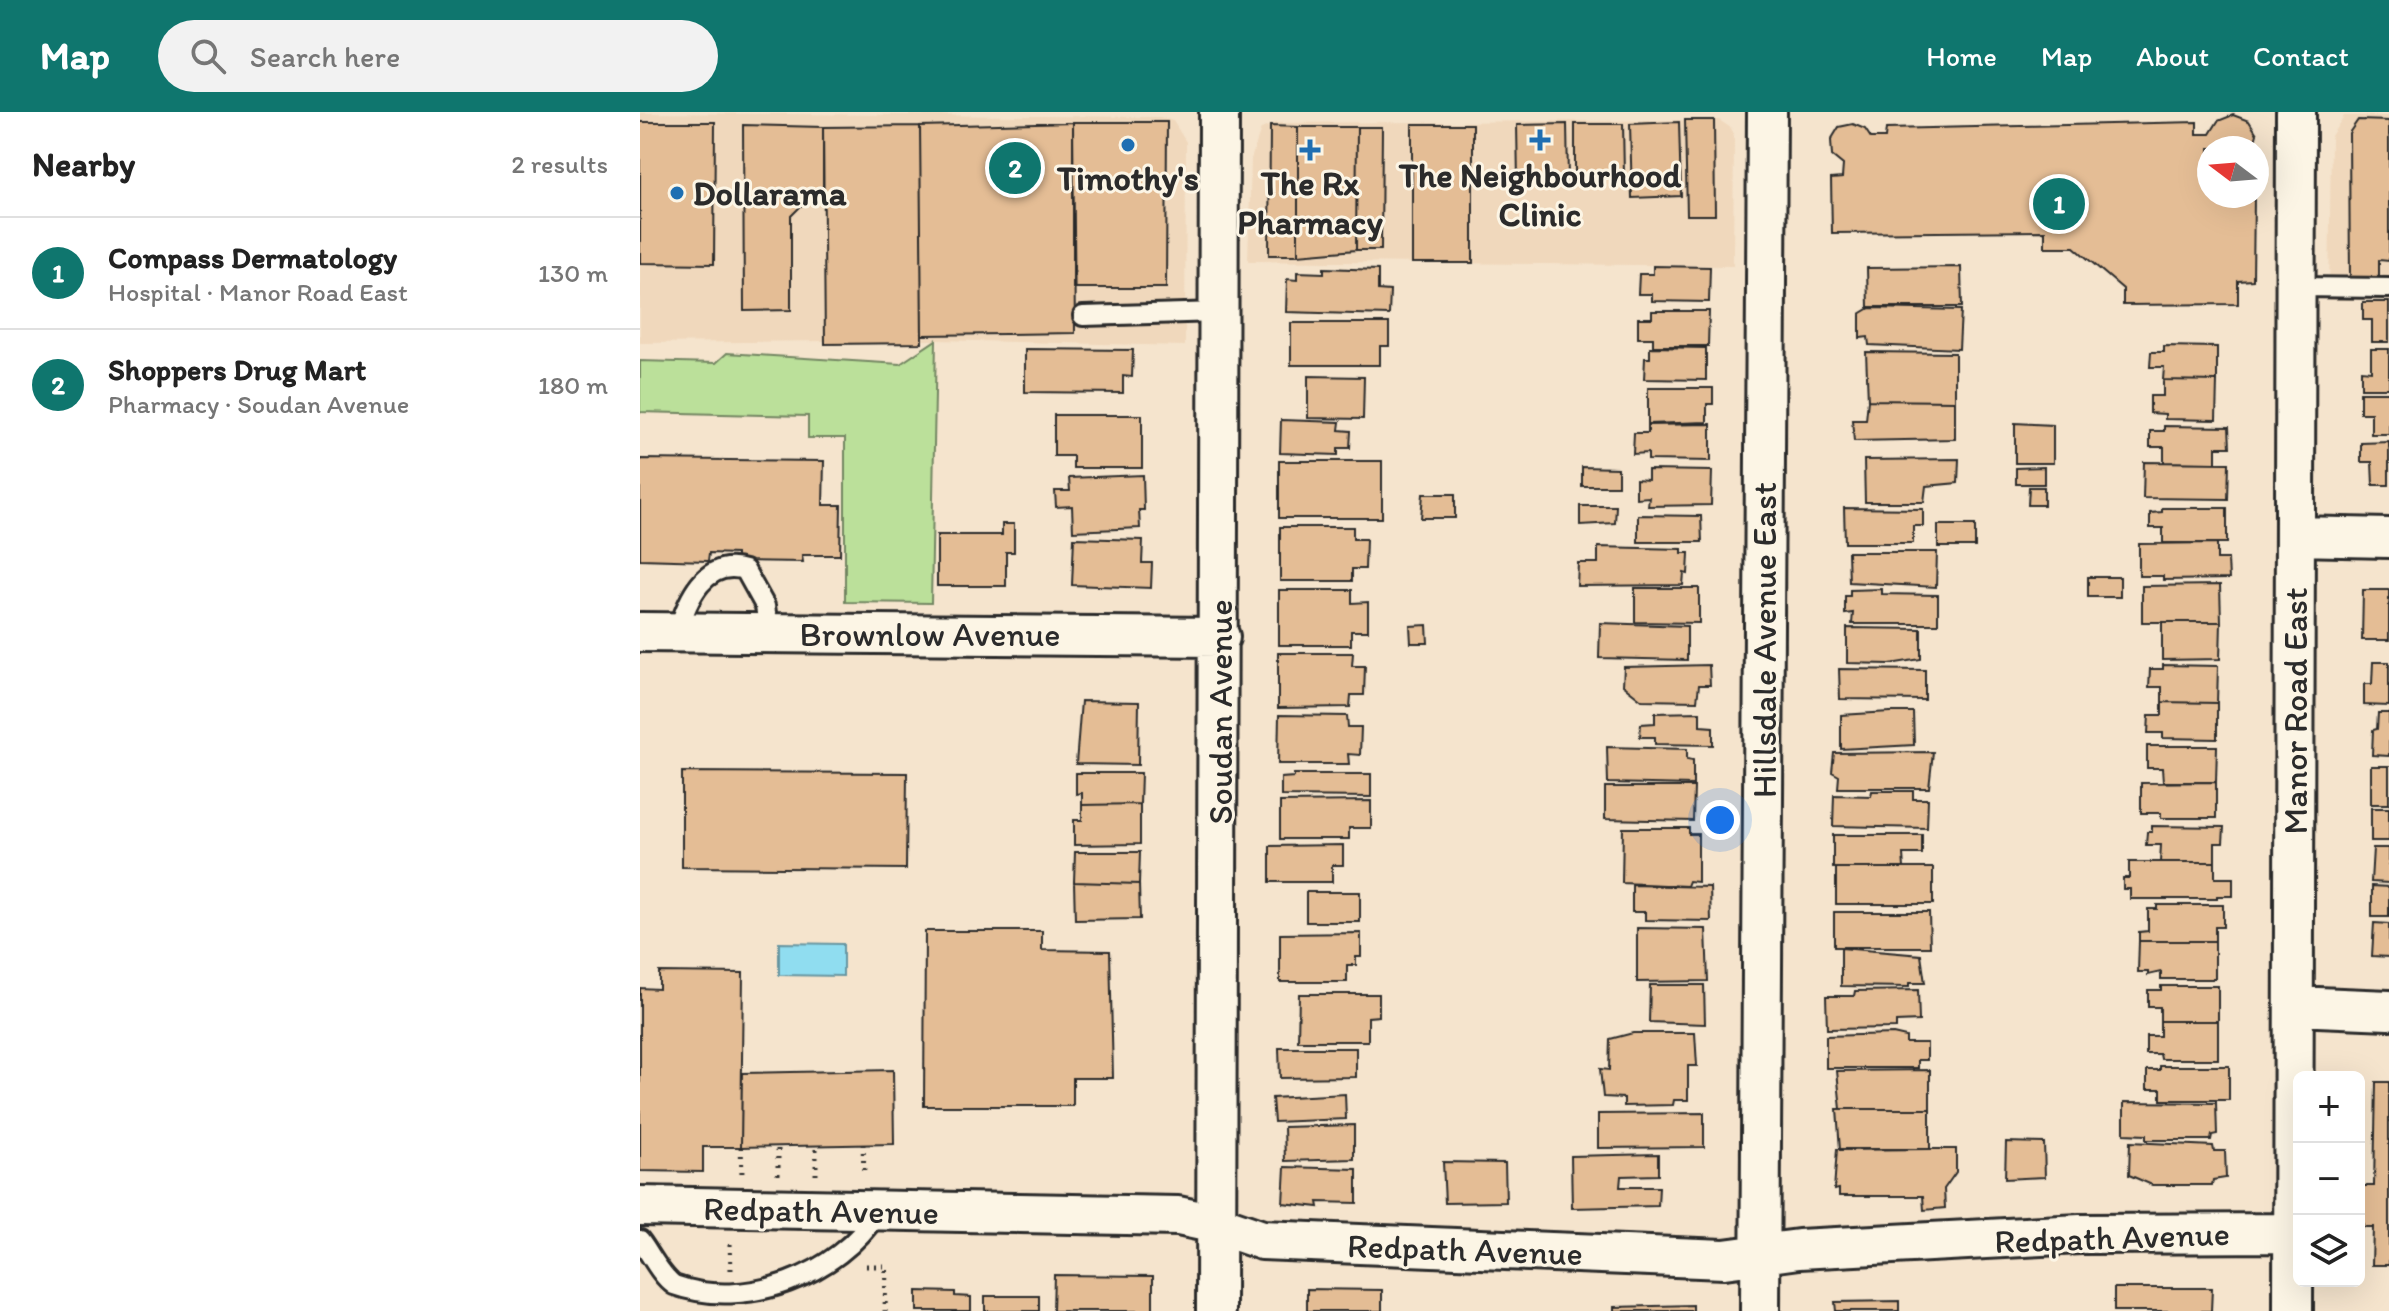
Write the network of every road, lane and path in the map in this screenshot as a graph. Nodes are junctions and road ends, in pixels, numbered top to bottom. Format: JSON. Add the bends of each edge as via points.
{"nodes":[{"id":1,"x":1219,"y":112,"type":"edge"},
{"id":2,"x":1767,"y":112,"type":"edge"},
{"id":3,"x":2296,"y":112,"type":"edge"},
{"id":4,"x":2296,"y":287,"type":"junction"},
{"id":5,"x":2389,"y":288,"type":"edge"},
{"id":6,"x":1219,"y":312,"type":"junction"},
{"id":7,"x":1083,"y":316,"type":"dead end"},
{"id":8,"x":2295,"y":536,"type":"junction"},
{"id":9,"x":2389,"y":538,"type":"edge"},
{"id":10,"x":640,"y":632,"type":"edge"},
{"id":11,"x":678,"y":632,"type":"junction"},
{"id":12,"x":769,"y":633,"type":"junction"},
{"id":13,"x":1220,"y":637,"type":"junction"},
{"id":14,"x":2294,"y":1006,"type":"junction"},
{"id":15,"x":2389,"y":1010,"type":"edge"},
{"id":16,"x":863,"y":1144,"type":"dead end"},
{"id":17,"x":816,"y":1145,"type":"dead end"},
{"id":18,"x":778,"y":1146,"type":"dead end"},
{"id":19,"x":741,"y":1147,"type":"dead end"},
{"id":20,"x":742,"y":1187,"type":"dead end"},
{"id":21,"x":778,"y":1188,"type":"dead end"},
{"id":22,"x":816,"y":1188,"type":"dead end"},
{"id":23,"x":872,"y":1200,"type":"junction"},
{"id":24,"x":640,"y":1206,"type":"edge"},
{"id":25,"x":2294,"y":1215,"type":"edge"},
{"id":26,"x":1216,"y":1224,"type":"junction"},
{"id":27,"x":2293,"y":1233,"type":"edge"},
{"id":28,"x":640,"y":1240,"type":"edge"},
{"id":29,"x":1761,"y":1252,"type":"junction"},
{"id":30,"x":829,"y":1265,"type":"junction"},
{"id":31,"x":2293,"y":1287,"type":"edge"},
{"id":32,"x":885,"y":1311,"type":"edge"},
{"id":33,"x":1216,"y":1311,"type":"edge"},
{"id":34,"x":1760,"y":1311,"type":"edge"},
{"id":35,"x":2293,"y":1311,"type":"edge"}],
"edges":[{"from":1,"to":6,"type":"street","name":"Soudan Avenue"},
{"from":2,"to":29,"type":"street","name":"Hillsdale Avenue East"},
{"from":3,"to":4,"type":"street","name":"Manor Road East"},
{"from":4,"to":5,"type":"lane"},
{"from":4,"to":8,"type":"street","name":"Manor Road East"},
{"from":6,"to":7,"type":"lane"},
{"from":6,"to":13,"type":"street","name":"Soudan Avenue"},
{"from":8,"to":9,"type":"street"},
{"from":8,"to":14,"type":"street","name":"Manor Road East"},
{"from":10,"to":11,"type":"street","name":"Brownlow Avenue"},
{"from":11,"to":12,"type":"street","name":"Brownlow Avenue"},
{"from":11,"to":12,"type":"lane","via":[[686,604],[711,572],[732,566],[745,570],[765,606]]},
{"from":12,"to":13,"type":"street","name":"Brownlow Avenue"},
{"from":13,"to":26,"type":"street","name":"Soudan Avenue"},
{"from":14,"to":15,"type":"street"},
{"from":14,"to":25,"type":"street","name":"Manor Road East"},
{"from":16,"to":23,"type":"path"},
{"from":17,"to":22,"type":"path"},
{"from":18,"to":21,"type":"path"},
{"from":19,"to":20,"type":"path"},
{"from":23,"to":24,"type":"street","name":"Redpath Avenue"},
{"from":23,"to":26,"type":"street","name":"Redpath Avenue","via":[[1178,1216]]},
{"from":23,"to":30,"type":"lane","via":[[861,1239]]},
{"from":26,"to":29,"type":"street","name":"Redpath Avenue","via":[[1262,1240],[1724,1259]]},
{"from":26,"to":33,"type":"street","name":"Soudan Avenue"},
{"from":27,"to":29,"type":"street","name":"Redpath Avenue","via":[[2080,1234]]},
{"from":28,"to":30,"type":"lane","via":[[672,1284],[706,1301],[760,1304],[803,1286]]},
{"from":29,"to":34,"type":"street","name":"Hillsdale Avenue East"},
{"from":30,"to":32,"type":"path","via":[[886,1266]]},
{"from":31,"to":35,"type":"street","name":"Manor Road East"}]}
